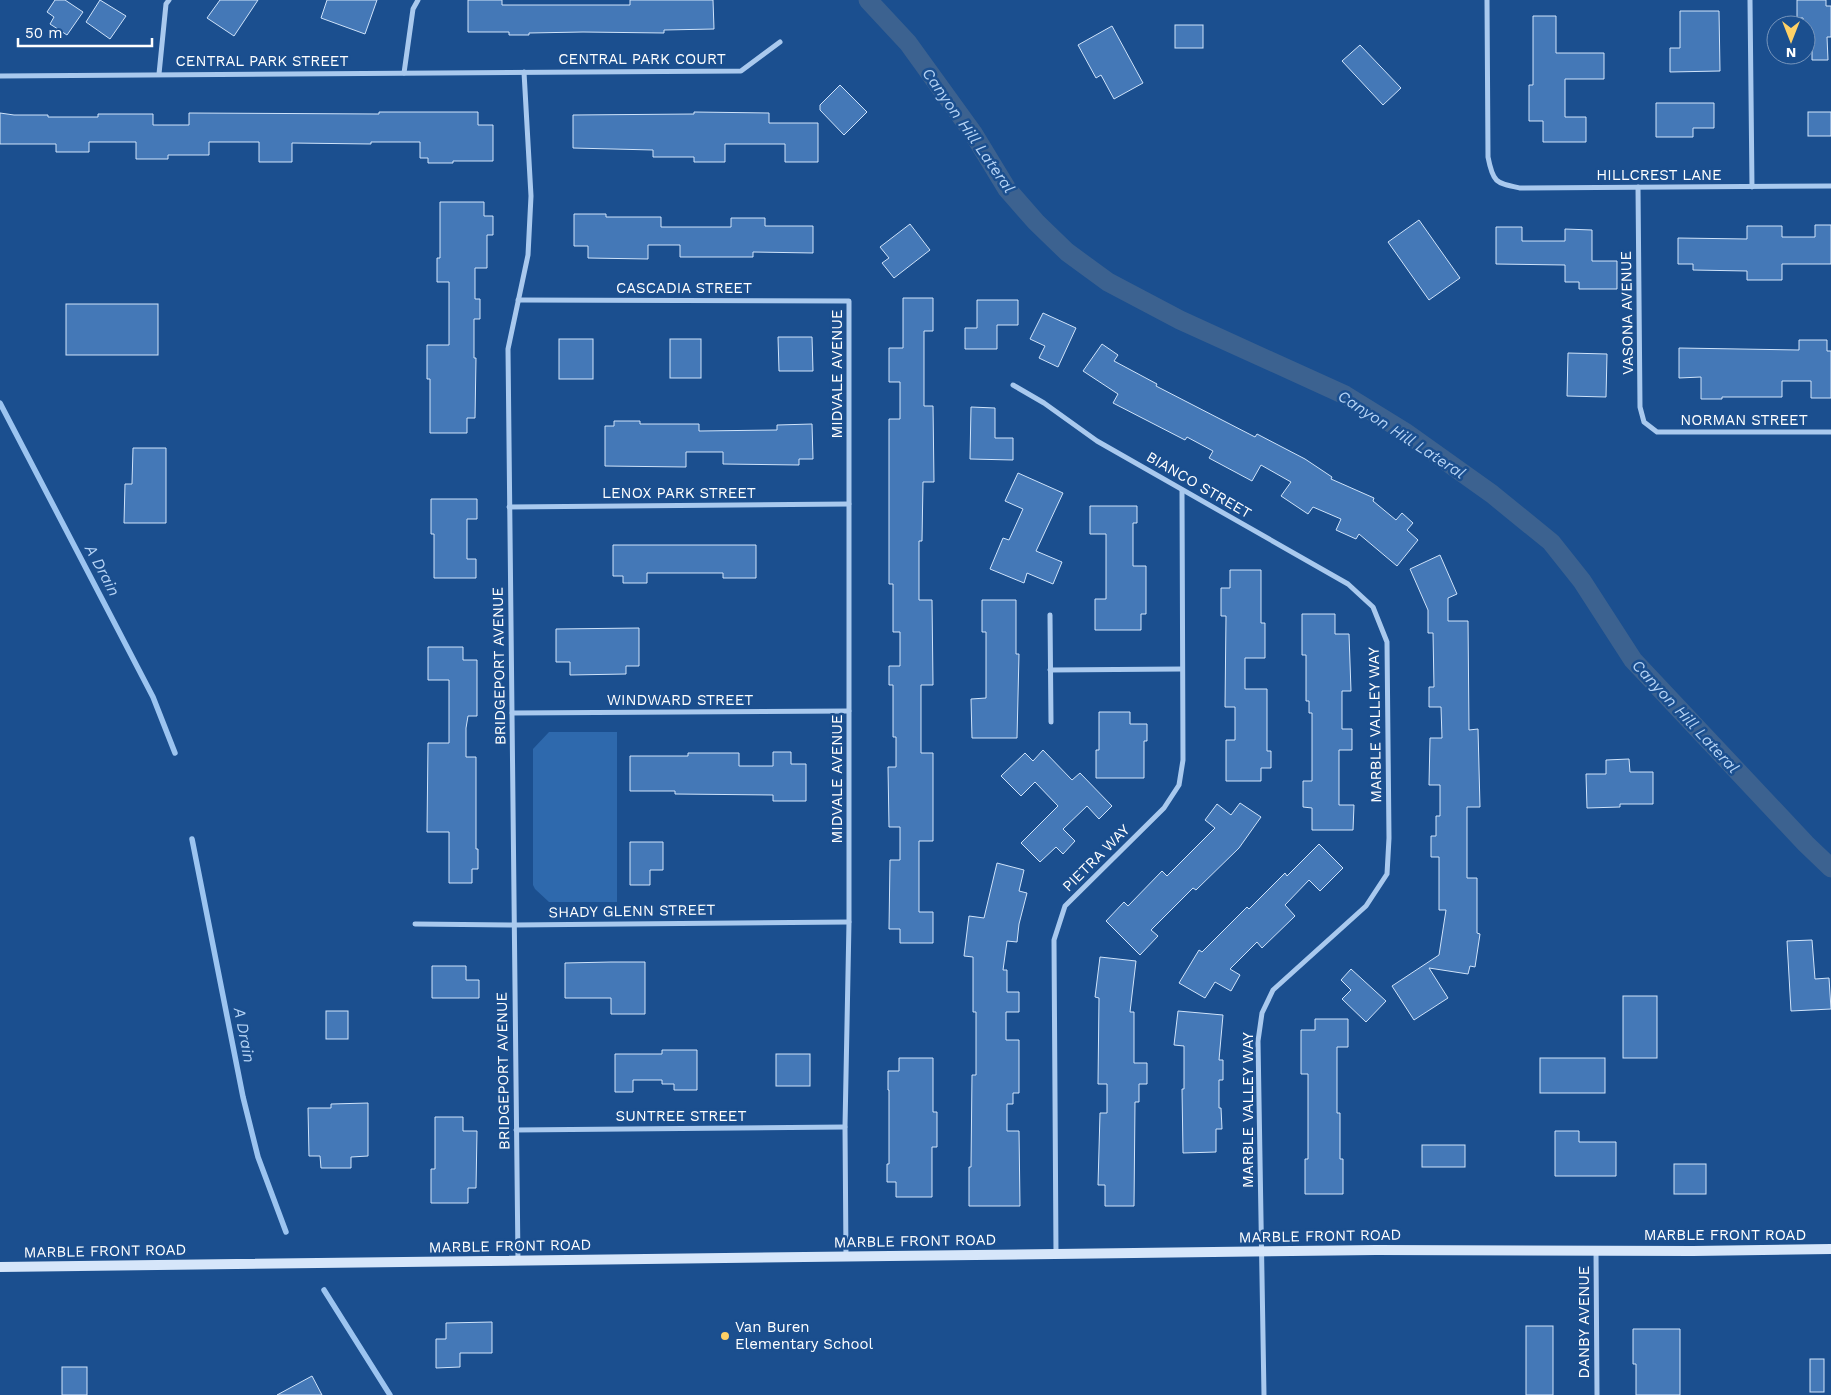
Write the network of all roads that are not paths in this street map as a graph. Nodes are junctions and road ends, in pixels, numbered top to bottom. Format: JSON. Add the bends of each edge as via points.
{"nodes":[{"id":1,"x":169,"y":0,"type":"edge"},
{"id":2,"x":418,"y":0,"type":"edge"},
{"id":3,"x":1487,"y":0,"type":"edge"},
{"id":4,"x":1750,"y":0,"type":"edge"},
{"id":5,"x":780,"y":42,"type":"dead end"},
{"id":6,"x":524,"y":72,"type":"junction"},
{"id":7,"x":404,"y":73,"type":"junction"},
{"id":8,"x":159,"y":74,"type":"junction"},
{"id":9,"x":0,"y":76,"type":"edge"},
{"id":10,"x":1831,"y":186,"type":"edge"},
{"id":11,"x":1638,"y":187,"type":"junction"},
{"id":12,"x":1752,"y":187,"type":"junction"},
{"id":13,"x":518,"y":300,"type":"junction"},
{"id":14,"x":849,"y":301,"type":"joint"},
{"id":15,"x":1013,"y":385,"type":"dead end"},
{"id":16,"x":1658,"y":432,"type":"joint"},
{"id":17,"x":1831,"y":432,"type":"edge"},
{"id":18,"x":1182,"y":490,"type":"junction"},
{"id":19,"x":849,"y":504,"type":"junction"},
{"id":20,"x":509,"y":506,"type":"junction"},
{"id":21,"x":1373,"y":607,"type":"joint"},
{"id":22,"x":1050,"y":615,"type":"dead end"},
{"id":23,"x":1182,"y":669,"type":"junction"},
{"id":24,"x":1050,"y":670,"type":"junction"},
{"id":25,"x":849,"y":711,"type":"junction"},
{"id":26,"x":512,"y":713,"type":"junction"},
{"id":27,"x":1051,"y":722,"type":"dead end"},
{"id":28,"x":849,"y":922,"type":"junction"},
{"id":29,"x":415,"y":924,"type":"dead end"},
{"id":30,"x":514,"y":925,"type":"junction"},
{"id":31,"x":845,"y":1127,"type":"junction"},
{"id":32,"x":516,"y":1130,"type":"junction"},
{"id":33,"x":1596,"y":1250,"type":"junction"},
{"id":34,"x":1831,"y":1250,"type":"edge"},
{"id":35,"x":1262,"y":1251,"type":"junction"},
{"id":36,"x":1056,"y":1254,"type":"junction"},
{"id":37,"x":846,"y":1258,"type":"junction"},
{"id":38,"x":518,"y":1261,"type":"junction"},
{"id":39,"x":0,"y":1267,"type":"edge"},
{"id":40,"x":1264,"y":1395,"type":"edge"},
{"id":41,"x":1597,"y":1395,"type":"edge"}],
"edges":[{"from":1,"to":8,"type":"street"},
{"from":2,"to":7,"type":"street","via":[[413,9]]},
{"from":3,"to":11,"type":"street","name":"HILLCREST LANE","via":[[1488,157],[1491,175],[1500,184],[1520,188]]},
{"from":4,"to":12,"type":"street"},
{"from":5,"to":6,"type":"street","name":"CENTRAL PARK COURT","via":[[740,71]]},
{"from":6,"to":7,"type":"street","name":"CENTRAL PARK STREET"},
{"from":6,"to":13,"type":"street","name":"BRIDGEPORT AVENUE","via":[[531,196],[528,255]]},
{"from":7,"to":8,"type":"street","name":"CENTRAL PARK STREET"},
{"from":8,"to":9,"type":"street","name":"CENTRAL PARK STREET"},
{"from":10,"to":12,"type":"street","name":"HILLCREST LANE"},
{"from":11,"to":12,"type":"street","name":"HILLCREST LANE"},
{"from":11,"to":16,"type":"street","name":"VASONA AVENUE","via":[[1640,407],[1644,422]]},
{"from":13,"to":14,"type":"street","name":"CASCADIA STREET"},
{"from":13,"to":20,"type":"street","name":"BRIDGEPORT AVENUE","via":[[508,349]]},
{"from":14,"to":19,"type":"street","name":"MIDVALE AVENUE"},
{"from":15,"to":18,"type":"street","name":"BIANCO STREET","via":[[1096,441]]},
{"from":16,"to":17,"type":"street","name":"NORMAN STREET"},
{"from":18,"to":21,"type":"street","name":"BIANCO STREET","via":[[1348,584]]},
{"from":18,"to":23,"type":"street","name":"PIETRA WAY"},
{"from":19,"to":20,"type":"street","name":"LENOX PARK STREET"},
{"from":19,"to":25,"type":"street","name":"MIDVALE AVENUE"},
{"from":20,"to":26,"type":"street","name":"BRIDGEPORT AVENUE"},
{"from":21,"to":35,"type":"street","name":"MARBLE VALLEY WAY","via":[[1387,642],[1390,838],[1387,874],[1366,906],[1273,990],[1262,1013],[1258,1040]]},
{"from":22,"to":24,"type":"street"},
{"from":23,"to":24,"type":"street"},
{"from":23,"to":36,"type":"street","name":"PIETRA WAY","via":[[1183,760],[1179,784],[1164,808],[1065,906],[1054,940]]},
{"from":24,"to":27,"type":"street"},
{"from":25,"to":26,"type":"street","name":"WINDWARD STREET"},
{"from":25,"to":28,"type":"street","name":"MIDVALE AVENUE"},
{"from":26,"to":30,"type":"street","name":"BRIDGEPORT AVENUE"},
{"from":28,"to":30,"type":"street","name":"SHADY GLENN STREET"},
{"from":28,"to":31,"type":"street","name":"MIDVALE AVENUE"},
{"from":29,"to":30,"type":"street","name":"SHADY GLENN STREET"},
{"from":30,"to":32,"type":"street","name":"BRIDGEPORT AVENUE"},
{"from":31,"to":32,"type":"street","name":"SUNTREE STREET"},
{"from":31,"to":37,"type":"street","name":"MIDVALE AVENUE"},
{"from":32,"to":38,"type":"street","name":"BRIDGEPORT AVENUE"},
{"from":33,"to":34,"type":"street","name":"MARBLE FRONT ROAD"},
{"from":33,"to":35,"type":"street","name":"MARBLE FRONT ROAD"},
{"from":33,"to":41,"type":"street","name":"DANBY AVENUE"},
{"from":35,"to":36,"type":"street","name":"MARBLE FRONT ROAD"},
{"from":35,"to":40,"type":"street","name":"MARBLE VALLEY WAY"},
{"from":36,"to":37,"type":"street","name":"MARBLE FRONT ROAD"},
{"from":37,"to":38,"type":"street","name":"MARBLE FRONT ROAD"},
{"from":38,"to":39,"type":"street","name":"MARBLE FRONT ROAD"}]}
